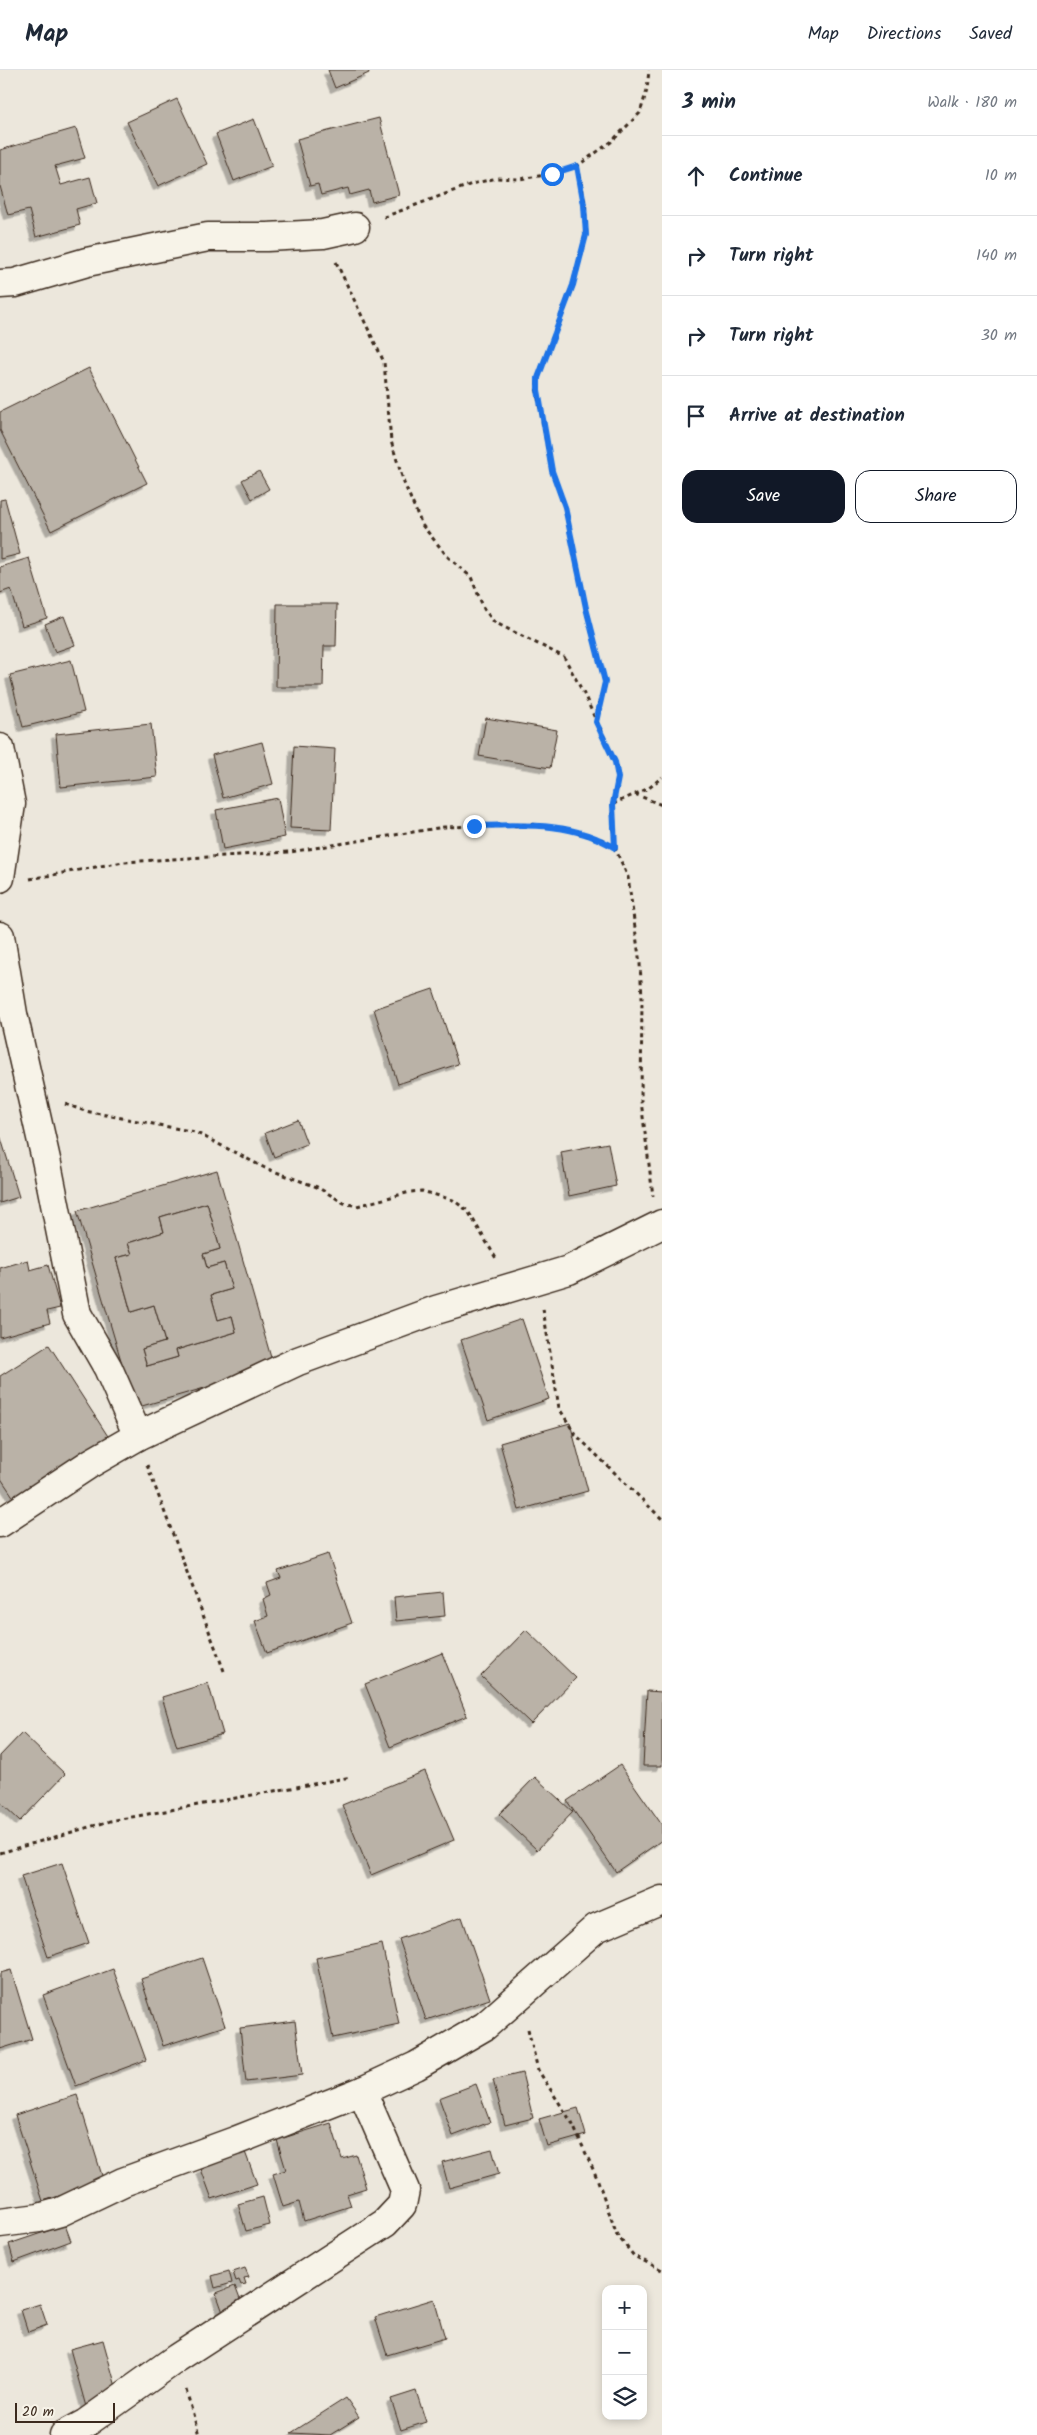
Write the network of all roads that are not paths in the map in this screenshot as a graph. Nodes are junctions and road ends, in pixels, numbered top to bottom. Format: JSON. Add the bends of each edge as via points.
{"nodes":[{"id":1,"x":355,"y":227,"type":"road end"},
{"id":2,"x":0,"y":284,"type":"edge"},
{"id":3,"x":0,"y":748,"type":"edge"},
{"id":4,"x":0,"y":878,"type":"edge"},
{"id":5,"x":0,"y":936,"type":"edge"},
{"id":6,"x":659,"y":1225,"type":"edge"},
{"id":7,"x":138,"y":1436,"type":"junction"},
{"id":8,"x":0,"y":1523,"type":"edge"},
{"id":9,"x":662,"y":1900,"type":"edge"},
{"id":10,"x":362,"y":2091,"type":"junction"},
{"id":11,"x":0,"y":2223,"type":"edge"},
{"id":12,"x":64,"y":2435,"type":"edge"}],
"edges":[{"from":1,"to":2,"type":"street","via":[[323,234],[267,238],[208,237]]},
{"from":3,"to":4,"type":"street","via":[[11,804]]},
{"from":5,"to":7,"type":"street","via":[[12,1014],[77,1314],[108,1368]]},
{"from":6,"to":7,"type":"street","via":[[570,1270],[436,1310],[298,1361]]},
{"from":7,"to":8,"type":"street"},
{"from":9,"to":10,"type":"street","via":[[596,1928],[485,2026],[416,2066]]},
{"from":10,"to":11,"type":"street","via":[[123,2182],[60,2212]]},
{"from":10,"to":12,"type":"street","via":[[404,2190],[402,2205],[385,2223],[176,2358],[86,2423]]}]}
